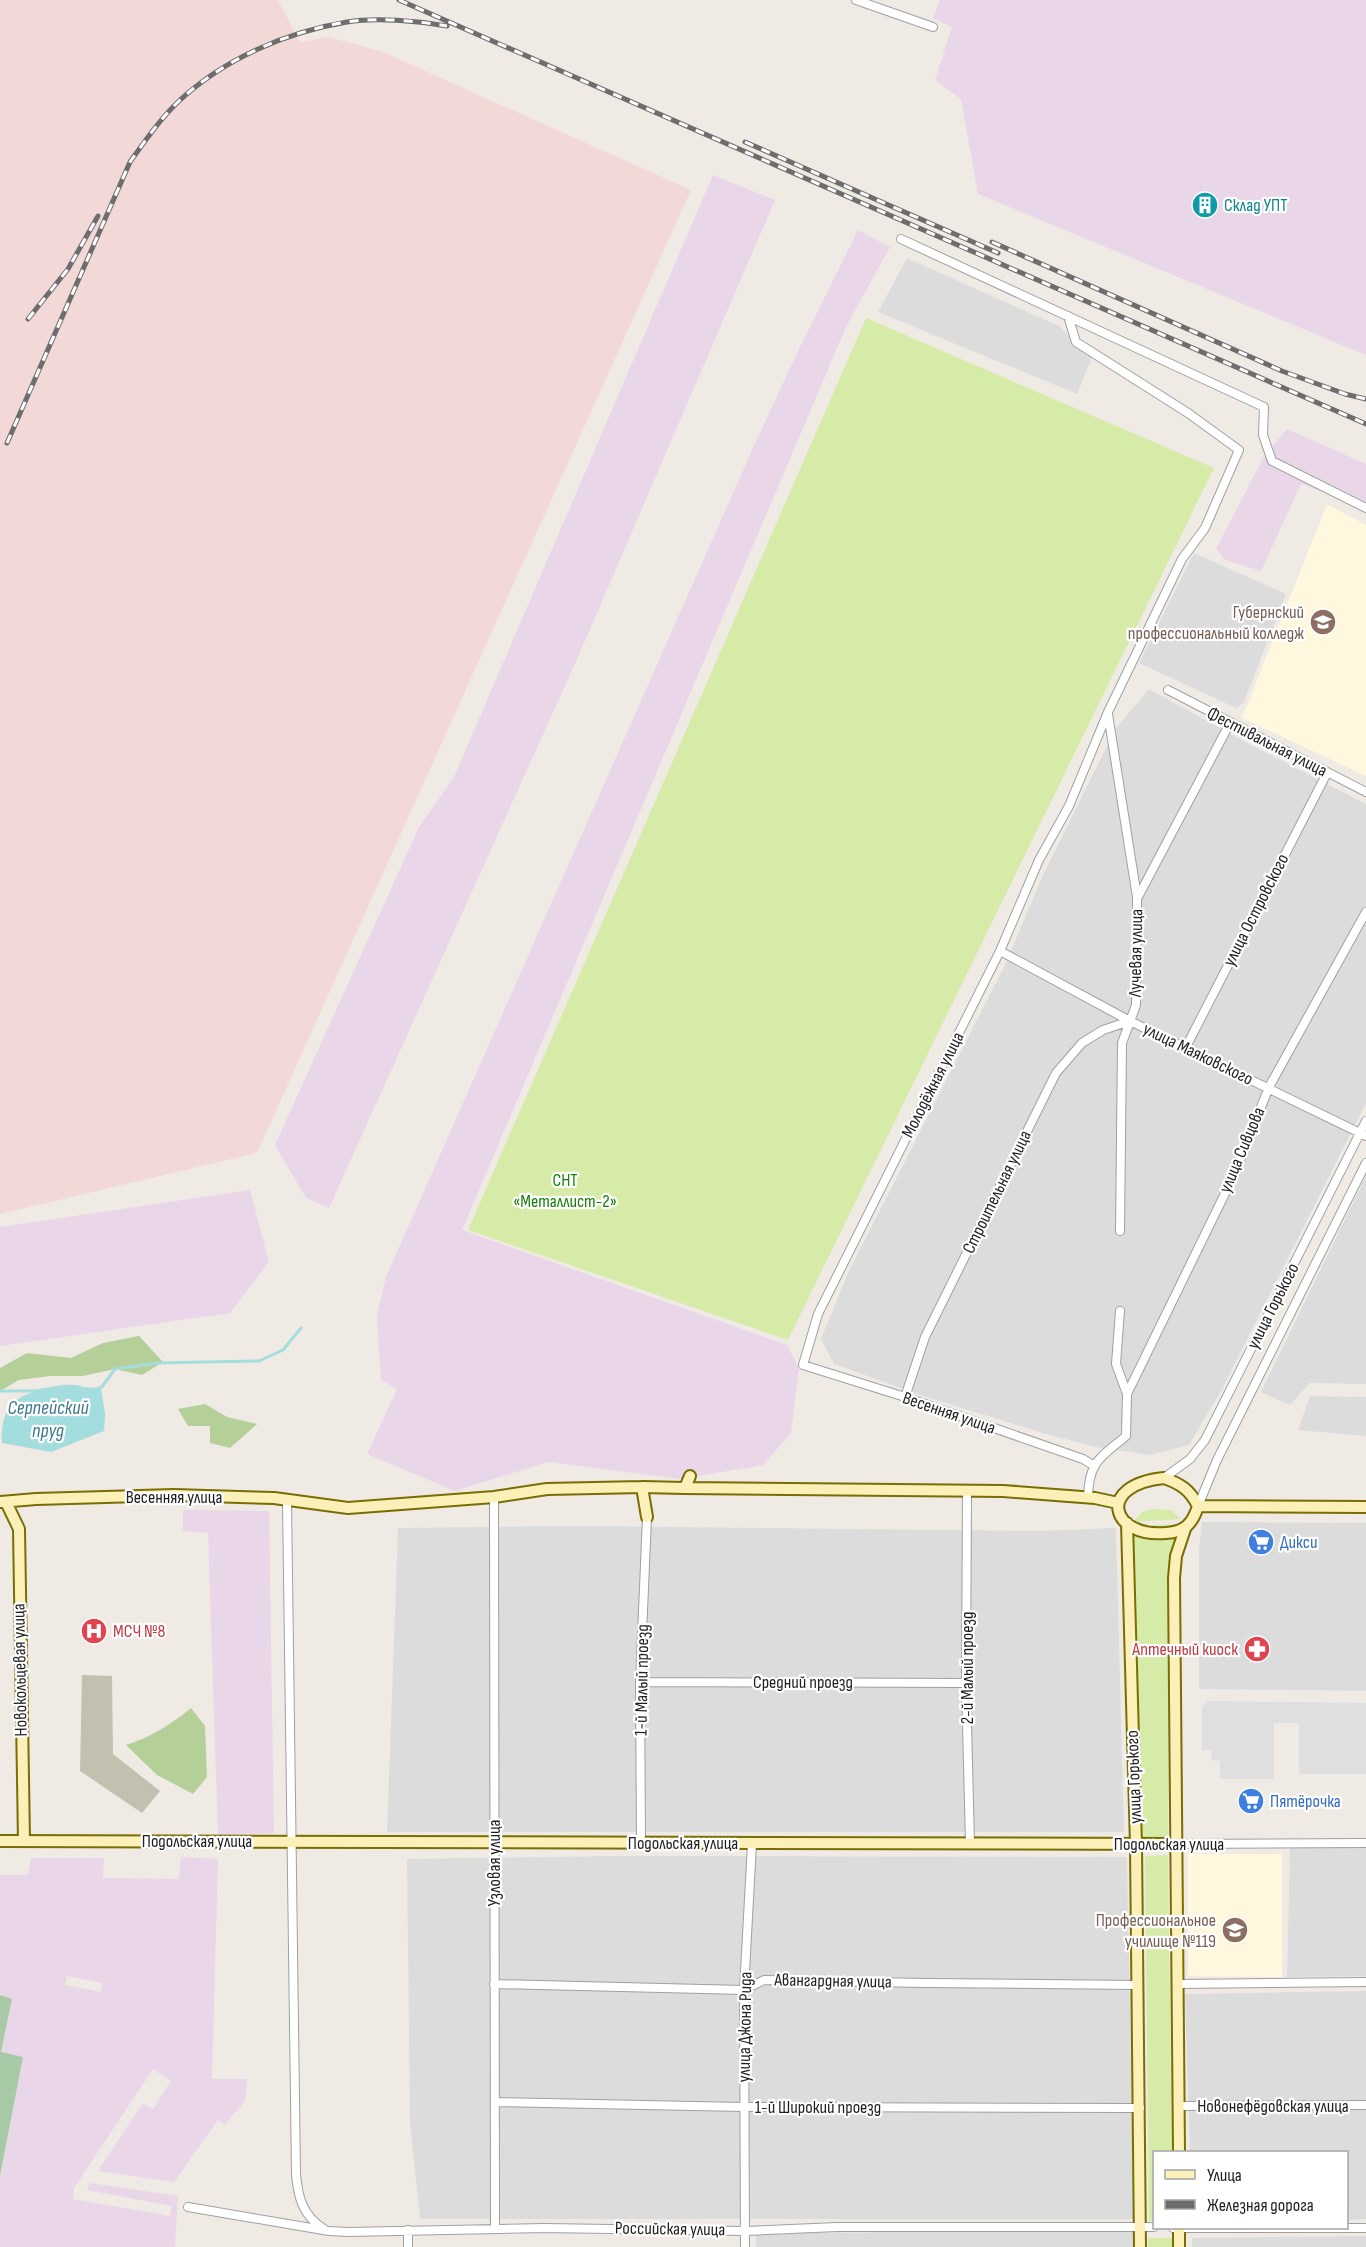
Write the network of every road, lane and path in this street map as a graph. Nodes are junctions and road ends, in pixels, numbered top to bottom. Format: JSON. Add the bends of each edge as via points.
{"nodes":[{"id":1,"x":856,"y":0,"type":"edge"},
{"id":2,"x":933,"y":27,"type":"dead end"},
{"id":3,"x":901,"y":239,"type":"dead end"},
{"id":4,"x":1068,"y":316,"type":"junction"},
{"id":5,"x":1366,"y":508,"type":"edge"},
{"id":6,"x":1168,"y":690,"type":"dead end"},
{"id":7,"x":1108,"y":712,"type":"junction"},
{"id":8,"x":1230,"y":723,"type":"junction"},
{"id":9,"x":1327,"y":773,"type":"junction"},
{"id":10,"x":1366,"y":792,"type":"edge"},
{"id":11,"x":1137,"y":897,"type":"junction"},
{"id":12,"x":1366,"y":912,"type":"edge"},
{"id":13,"x":1000,"y":951,"type":"junction"},
{"id":14,"x":1130,"y":1021,"type":"junction"},
{"id":15,"x":1186,"y":1047,"type":"junction"},
{"id":16,"x":1269,"y":1087,"type":"junction"},
{"id":17,"x":1366,"y":1121,"type":"edge"},
{"id":18,"x":1363,"y":1135,"type":"edge"},
{"id":19,"x":1366,"y":1163,"type":"edge"},
{"id":20,"x":1120,"y":1231,"type":"dead end"},
{"id":21,"x":1120,"y":1311,"type":"dead end"},
{"id":22,"x":803,"y":1365,"type":"joint"},
{"id":23,"x":1127,"y":1394,"type":"junction"},
{"id":24,"x":905,"y":1397,"type":"junction"},
{"id":25,"x":1093,"y":1466,"type":"junction"},
{"id":26,"x":690,"y":1476,"type":"dead end"},
{"id":27,"x":1164,"y":1478,"type":"junction"},
{"id":28,"x":642,"y":1487,"type":"junction"},
{"id":29,"x":685,"y":1488,"type":"junction"},
{"id":30,"x":967,"y":1491,"type":"junction"},
{"id":31,"x":494,"y":1497,"type":"junction"},
{"id":32,"x":1088,"y":1497,"type":"junction"},
{"id":33,"x":287,"y":1500,"type":"junction"},
{"id":34,"x":3,"y":1502,"type":"edge"},
{"id":35,"x":1118,"y":1503,"type":"junction"},
{"id":36,"x":1198,"y":1506,"type":"junction"},
{"id":37,"x":1366,"y":1507,"type":"edge"},
{"id":38,"x":647,"y":1517,"type":"joint"},
{"id":39,"x":1127,"y":1523,"type":"junction"},
{"id":40,"x":1185,"y":1529,"type":"junction"},
{"id":41,"x":640,"y":1682,"type":"junction"},
{"id":42,"x":966,"y":1683,"type":"junction"},
{"id":43,"x":0,"y":1841,"type":"edge"},
{"id":44,"x":24,"y":1841,"type":"junction"},
{"id":45,"x":291,"y":1841,"type":"junction"},
{"id":46,"x":494,"y":1842,"type":"junction"},
{"id":47,"x":1366,"y":1842,"type":"edge"},
{"id":48,"x":641,"y":1843,"type":"junction"},
{"id":49,"x":752,"y":1844,"type":"junction"},
{"id":50,"x":970,"y":1844,"type":"junction"},
{"id":51,"x":1177,"y":1844,"type":"junction"},
{"id":52,"x":1136,"y":1845,"type":"junction"},
{"id":53,"x":1366,"y":1982,"type":"edge"},
{"id":54,"x":494,"y":1984,"type":"junction"},
{"id":55,"x":1178,"y":1984,"type":"junction"},
{"id":56,"x":1138,"y":1985,"type":"junction"},
{"id":57,"x":744,"y":1990,"type":"junction"},
{"id":58,"x":496,"y":2102,"type":"junction"},
{"id":59,"x":1366,"y":2105,"type":"edge"},
{"id":60,"x":1179,"y":2106,"type":"junction"},
{"id":61,"x":743,"y":2107,"type":"junction"},
{"id":62,"x":1140,"y":2108,"type":"junction"},
{"id":63,"x":1179,"y":2151,"type":"edge"},
{"id":64,"x":188,"y":2206,"type":"dead end"},
{"id":65,"x":1140,"y":2227,"type":"junction"},
{"id":66,"x":1153,"y":2227,"type":"edge"},
{"id":67,"x":495,"y":2228,"type":"junction"},
{"id":68,"x":1348,"y":2228,"type":"edge"},
{"id":69,"x":1366,"y":2228,"type":"edge"},
{"id":70,"x":1179,"y":2229,"type":"edge"},
{"id":71,"x":408,"y":2230,"type":"junction"},
{"id":72,"x":745,"y":2230,"type":"junction"},
{"id":73,"x":328,"y":2231,"type":"junction"},
{"id":74,"x":408,"y":2247,"type":"edge"},
{"id":75,"x":745,"y":2247,"type":"edge"},
{"id":76,"x":1140,"y":2247,"type":"edge"},
{"id":77,"x":1179,"y":2247,"type":"edge"}],
"edges":[{"from":1,"to":2,"type":"street"},
{"from":3,"to":4,"type":"street"},
{"from":4,"to":5,"type":"street","via":[[1264,407],[1263,435],[1272,461]]},
{"from":4,"to":7,"type":"street","name":"Молодёжная улица","via":[[1076,342],[1239,450],[1205,528],[1182,559]]},
{"from":6,"to":8,"type":"street","name":"Фестивальная улица"},
{"from":7,"to":11,"type":"street","name":"Лучевая улица"},
{"from":7,"to":13,"type":"street","name":"Молодёжная улица","via":[[1069,806],[1039,860]]},
{"from":8,"to":9,"type":"street","name":"Фестивальная улица"},
{"from":8,"to":11,"type":"street"},
{"from":9,"to":10,"type":"street","name":"Фестивальная улица"},
{"from":9,"to":15,"type":"street","name":"улица Островского"},
{"from":11,"to":14,"type":"street","name":"Лучевая улица","via":[[1136,1005]]},
{"from":12,"to":16,"type":"street","name":"улица Сивцова"},
{"from":13,"to":14,"type":"street","name":"улица Маяковского"},
{"from":13,"to":22,"type":"street","name":"Молодёжная улица","via":[[818,1314]]},
{"from":14,"to":15,"type":"street","name":"улица Маяковского"},
{"from":14,"to":20,"type":"street","name":"Лучевая улица","via":[[1122,1043]]},
{"from":14,"to":24,"type":"street","name":"Строительная улица","via":[[1103,1030],[1082,1043],[1056,1073],[925,1337]]},
{"from":15,"to":16,"type":"street","name":"улица Маяковского"},
{"from":16,"to":18,"type":"street","name":"улица Маяковского"},
{"from":16,"to":23,"type":"street","name":"улица Сивцова","via":[[1235,1173]]},
{"from":17,"to":18,"type":"street","name":"улица Горького"},
{"from":18,"to":27,"type":"street","name":"улица Горького","via":[[1205,1440],[1190,1459]]},
{"from":19,"to":36,"type":"street","via":[[1217,1460]]},
{"from":21,"to":23,"type":"street","via":[[1116,1364]]},
{"from":22,"to":24,"type":"street","name":"Весенняя улица"},
{"from":23,"to":25,"type":"street","via":[[1126,1436]]},
{"from":24,"to":25,"type":"street","name":"Весенняя улица","via":[[1083,1459]]},
{"from":25,"to":32,"type":"street"},
{"from":26,"to":29,"type":"street"},
{"from":27,"to":35,"type":"street","via":[[1137,1483],[1122,1493]]},
{"from":27,"to":36,"type":"street","via":[[1184,1486]]},
{"from":28,"to":29,"type":"street","name":"Весенняя улица"},
{"from":28,"to":31,"type":"street","name":"Весенняя улица","via":[[547,1489]]},
{"from":28,"to":38,"type":"street"},
{"from":29,"to":30,"type":"street","name":"Весенняя улица"},
{"from":30,"to":32,"type":"street","name":"Весенняя улица"},
{"from":30,"to":42,"type":"street","name":"2-й Малый проезд"},
{"from":31,"to":33,"type":"street","name":"Весенняя улица","via":[[348,1508]]},
{"from":31,"to":46,"type":"street","name":"Узловая улица"},
{"from":32,"to":35,"type":"street","name":"Весенняя улица"},
{"from":33,"to":34,"type":"street","name":"Весенняя улица","via":[[174,1495]]},
{"from":33,"to":45,"type":"street"},
{"from":34,"to":44,"type":"street","name":"Новокольцевая улица","via":[[19,1529]]},
{"from":35,"to":39,"type":"street"},
{"from":36,"to":37,"type":"street"},
{"from":36,"to":40,"type":"street"},
{"from":38,"to":41,"type":"street","name":"1-й Малый проезд"},
{"from":39,"to":40,"type":"street","via":[[1140,1532],[1154,1534]]},
{"from":39,"to":52,"type":"street","name":"улица Горького"},
{"from":40,"to":51,"type":"street","via":[[1174,1578]]},
{"from":41,"to":42,"type":"street","name":"Средний проезд"},
{"from":41,"to":48,"type":"street","name":"1-й Малый проезд"},
{"from":42,"to":50,"type":"street","name":"2-й Малый проезд"},
{"from":43,"to":44,"type":"street","name":"Подольская улица"},
{"from":44,"to":45,"type":"street","name":"Подольская улица"},
{"from":45,"to":46,"type":"street","name":"Подольская улица"},
{"from":45,"to":73,"type":"street","via":[[297,2190],[306,2214]]},
{"from":46,"to":48,"type":"street","name":"Подольская улица"},
{"from":46,"to":54,"type":"street","name":"Узловая улица"},
{"from":47,"to":51,"type":"street","name":"Подольская улица"},
{"from":48,"to":49,"type":"street","name":"Подольская улица"},
{"from":49,"to":50,"type":"street","name":"Подольская улица"},
{"from":49,"to":57,"type":"street","name":"улица Джона Рида"},
{"from":50,"to":52,"type":"street","name":"Подольская улица"},
{"from":51,"to":52,"type":"street","name":"Подольская улица"},
{"from":51,"to":55,"type":"street"},
{"from":52,"to":56,"type":"street","name":"улица Горького"},
{"from":53,"to":55,"type":"street"},
{"from":54,"to":57,"type":"street","name":"Авангардная улица"},
{"from":54,"to":58,"type":"street","name":"Узловая улица"},
{"from":55,"to":60,"type":"street"},
{"from":56,"to":57,"type":"street","name":"Авангардная улица","via":[[764,1980]]},
{"from":56,"to":62,"type":"street","name":"улица Горького"},
{"from":57,"to":61,"type":"street","name":"улица Джона Рида"},
{"from":58,"to":61,"type":"street","name":"1-й Широкий проезд"},
{"from":58,"to":67,"type":"street","name":"Узловая улица"},
{"from":59,"to":60,"type":"street","name":"Новонефёдовская улица"},
{"from":60,"to":63,"type":"street"},
{"from":61,"to":62,"type":"street","name":"1-й Широкий проезд"},
{"from":61,"to":72,"type":"street","name":"улица Джона Рида"},
{"from":62,"to":65,"type":"street","name":"улица Горького"},
{"from":64,"to":73,"type":"street","name":"Российская улица"},
{"from":65,"to":66,"type":"street","name":"Российская улица"},
{"from":65,"to":72,"type":"street","name":"Российская улица"},
{"from":65,"to":76,"type":"street","name":"улица Горького"},
{"from":67,"to":71,"type":"street","name":"Российская улица"},
{"from":67,"to":72,"type":"street","name":"Российская улица"},
{"from":68,"to":69,"type":"street"},
{"from":70,"to":77,"type":"street"},
{"from":71,"to":73,"type":"street","name":"Российская улица"},
{"from":71,"to":74,"type":"street"},
{"from":72,"to":75,"type":"street","name":"улица Джона Рида"}]}
